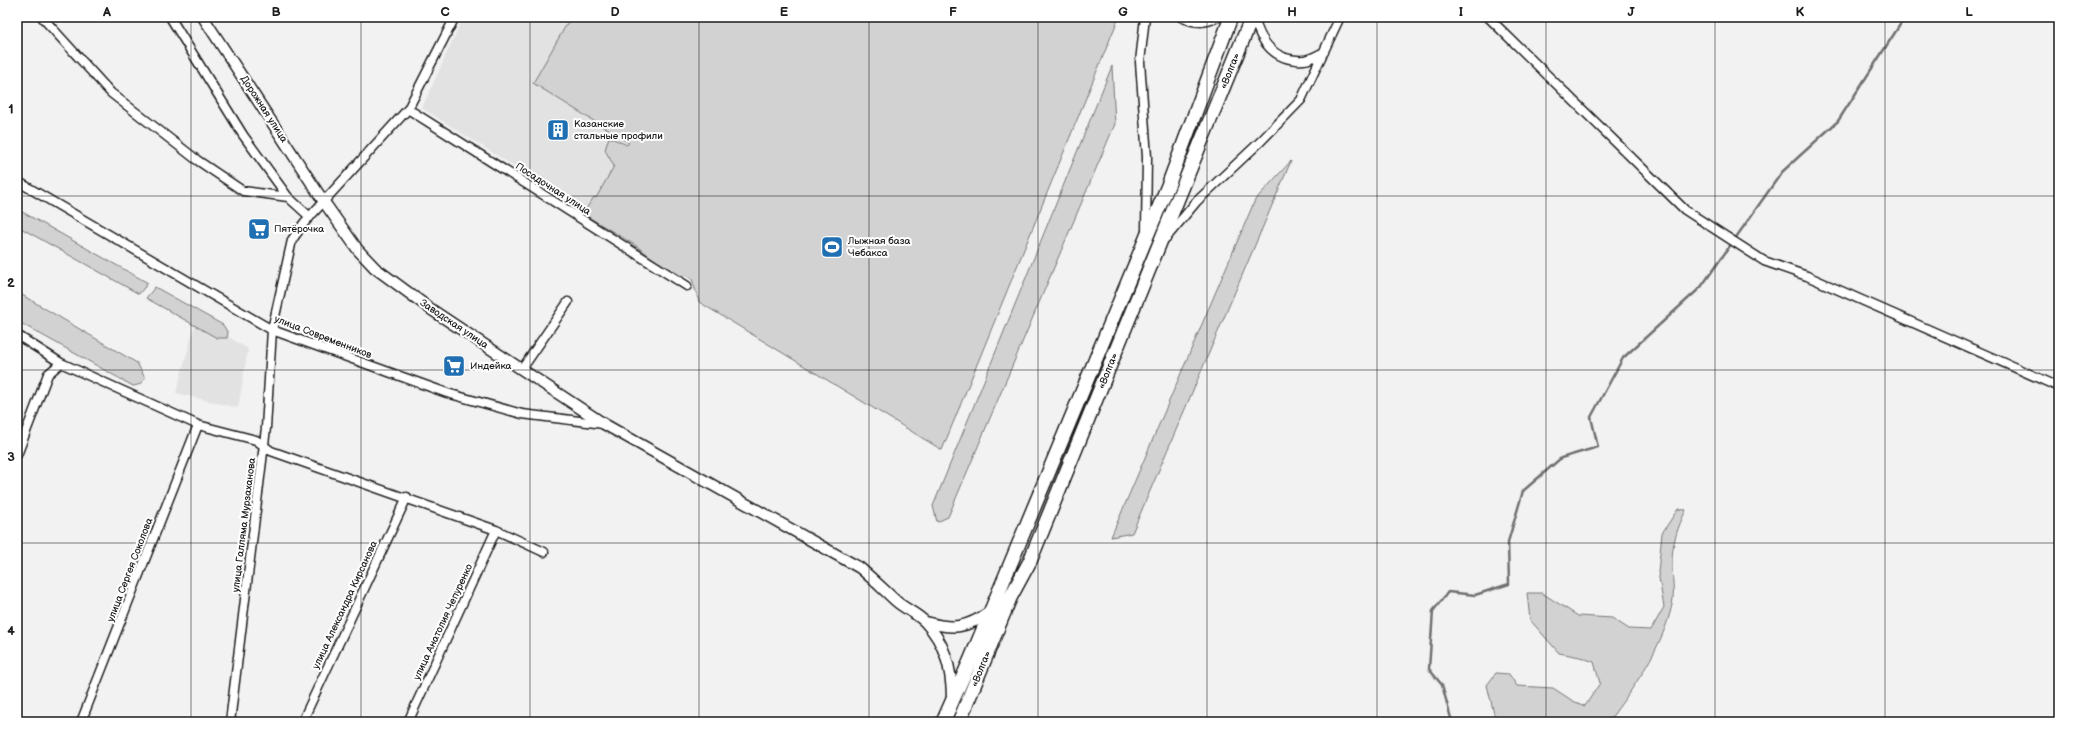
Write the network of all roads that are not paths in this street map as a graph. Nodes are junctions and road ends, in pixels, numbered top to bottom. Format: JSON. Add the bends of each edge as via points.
{"nodes":[{"id":1,"x":42,"y":17,"type":"edge"},
{"id":2,"x":170,"y":17,"type":"edge"},
{"id":3,"x":203,"y":17,"type":"edge"},
{"id":4,"x":455,"y":17,"type":"edge"},
{"id":5,"x":1145,"y":17,"type":"edge"},
{"id":6,"x":1181,"y":17,"type":"edge"},
{"id":7,"x":1218,"y":17,"type":"edge"},
{"id":8,"x":1231,"y":17,"type":"edge"},
{"id":9,"x":1253,"y":17,"type":"edge"},
{"id":10,"x":1340,"y":17,"type":"edge"},
{"id":11,"x":1488,"y":17,"type":"edge"},
{"id":12,"x":1324,"y":52,"type":"junction"},
{"id":13,"x":408,"y":109,"type":"junction"},
{"id":14,"x":17,"y":181,"type":"edge"},
{"id":15,"x":288,"y":197,"type":"junction"},
{"id":16,"x":324,"y":202,"type":"junction"},
{"id":17,"x":310,"y":217,"type":"junction"},
{"id":18,"x":1146,"y":239,"type":"junction"},
{"id":19,"x":1160,"y":245,"type":"junction"},
{"id":20,"x":687,"y":286,"type":"dead end"},
{"id":21,"x":568,"y":302,"type":"dead end"},
{"id":22,"x":272,"y":330,"type":"junction"},
{"id":23,"x":17,"y":335,"type":"edge"},
{"id":24,"x":61,"y":363,"type":"junction"},
{"id":25,"x":522,"y":369,"type":"junction"},
{"id":26,"x":2059,"y":387,"type":"edge"},
{"id":27,"x":604,"y":424,"type":"junction"},
{"id":28,"x":198,"y":425,"type":"junction"},
{"id":29,"x":264,"y":445,"type":"junction"},
{"id":30,"x":17,"y":455,"type":"edge"},
{"id":31,"x":406,"y":497,"type":"junction"},
{"id":32,"x":496,"y":530,"type":"junction"},
{"id":33,"x":544,"y":552,"type":"dead end"},
{"id":34,"x":990,"y":612,"type":"junction"},
{"id":35,"x":926,"y":622,"type":"junction"},
{"id":36,"x":952,"y":699,"type":"junction"},
{"id":37,"x":82,"y":722,"type":"edge"},
{"id":38,"x":230,"y":722,"type":"edge"},
{"id":39,"x":302,"y":722,"type":"edge"},
{"id":40,"x":408,"y":722,"type":"edge"},
{"id":41,"x":943,"y":722,"type":"edge"},
{"id":42,"x":959,"y":722,"type":"edge"}],
"edges":[{"from":1,"to":15,"type":"street","via":[[112,93],[197,160],[243,191]]},
{"from":2,"to":15,"type":"street","via":[[243,135]]},
{"from":3,"to":16,"type":"street","name":"Дорожная улица"},
{"from":4,"to":13,"type":"street","name":"улица Галляма Мурзаханова"},
{"from":5,"to":18,"type":"street","via":[[1140,62],[1147,157]]},
{"from":6,"to":7,"type":"street","via":[[1192,22],[1202,22]]},
{"from":8,"to":18,"type":"highway","name":"«Волга»"},
{"from":9,"to":12,"type":"street","via":[[1264,41],[1272,51],[1281,56],[1304,60]]},
{"from":9,"to":19,"type":"highway","name":"«Волга»"},
{"from":10,"to":12,"type":"street"},
{"from":11,"to":26,"type":"street","via":[[1685,210],[1764,261],[1807,276]]},
{"from":12,"to":19,"type":"street","via":[[1301,100],[1197,201]]},
{"from":13,"to":16,"type":"street","name":"улица Галляма Мурзаханова"},
{"from":13,"to":20,"type":"street","name":"Посадочная улица"},
{"from":14,"to":22,"type":"street","name":"улица Современников"},
{"from":15,"to":17,"type":"street"},
{"from":16,"to":17,"type":"street","name":"улица Галляма Мурзаханова"},
{"from":16,"to":25,"type":"street","name":"Заводская улица","via":[[358,250],[375,268],[432,310]]},
{"from":17,"to":22,"type":"street","name":"улица Галляма Мурзаханова","via":[[292,240]]},
{"from":18,"to":34,"type":"highway","name":"«Волга»"},
{"from":19,"to":42,"type":"highway","name":"«Волга»","via":[[1030,561],[1010,598]]},
{"from":21,"to":25,"type":"street"},
{"from":22,"to":27,"type":"street","name":"улица Современников","via":[[448,394],[522,414]]},
{"from":22,"to":29,"type":"street","name":"улица Галляма Мурзаханова"},
{"from":23,"to":24,"type":"street"},
{"from":24,"to":28,"type":"street"},
{"from":24,"to":30,"type":"street","via":[[48,374]]},
{"from":25,"to":27,"type":"street","name":"Заводская улица"},
{"from":27,"to":35,"type":"street","name":"Заводская улица","via":[[860,568],[897,601]]},
{"from":28,"to":29,"type":"street","via":[[256,440]]},
{"from":28,"to":37,"type":"street","name":"улица Сергея Соколова"},
{"from":29,"to":31,"type":"street","via":[[271,451]]},
{"from":29,"to":38,"type":"street","name":"улица Галляма Мурзаханова"},
{"from":31,"to":32,"type":"street"},
{"from":31,"to":39,"type":"street","name":"улица Александра Кирсанова"},
{"from":32,"to":33,"type":"street"},
{"from":32,"to":40,"type":"street","name":"улица Анатолия Чепуренко"},
{"from":34,"to":35,"type":"street","via":[[958,627],[944,628]]},
{"from":34,"to":36,"type":"highway","name":"«Волга»"},
{"from":35,"to":36,"type":"street","via":[[946,656],[952,678]]},
{"from":36,"to":41,"type":"highway","name":"«Волга»"}]}
